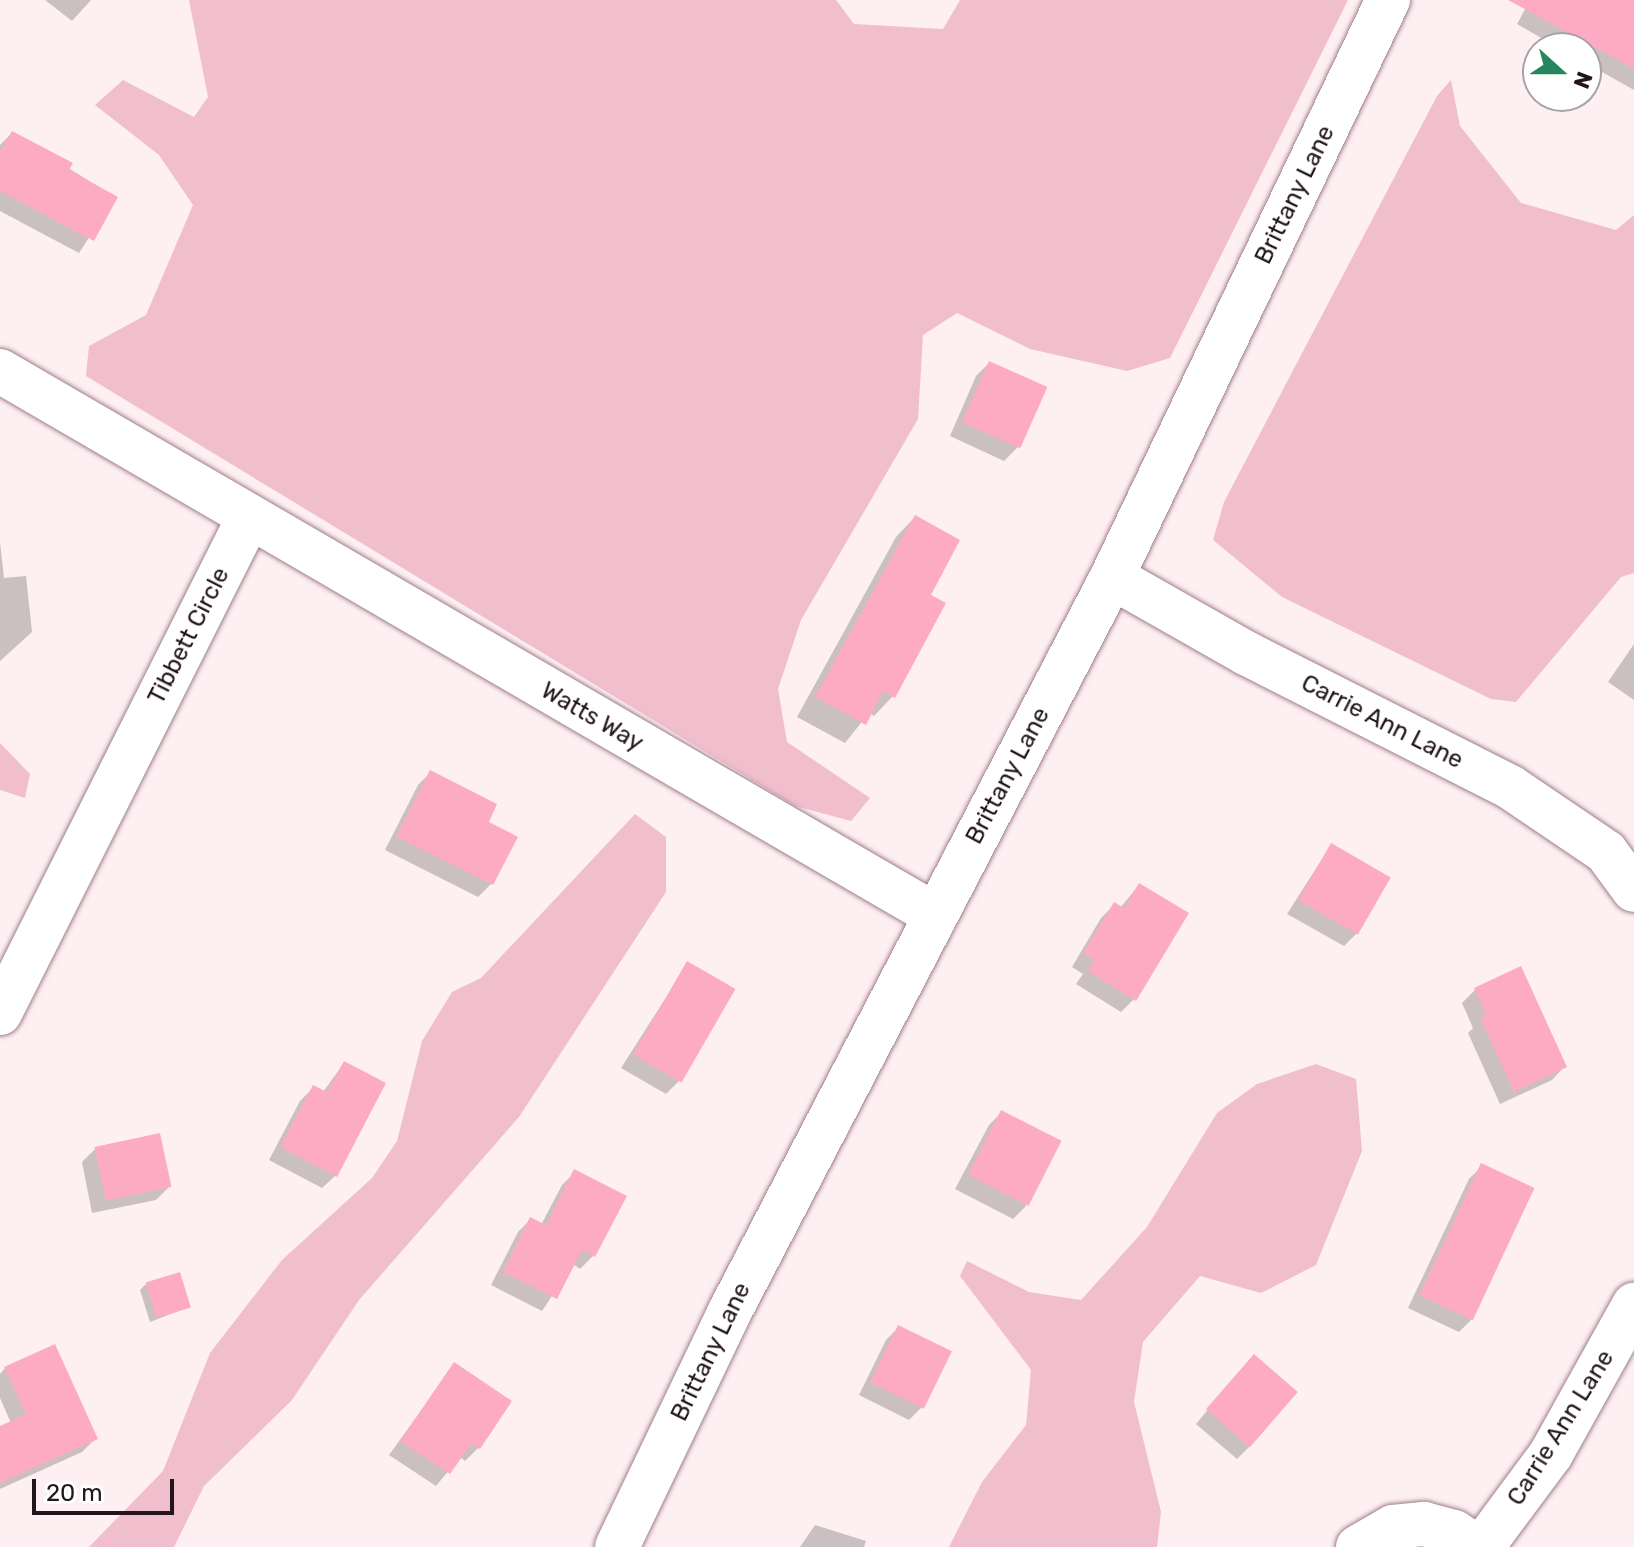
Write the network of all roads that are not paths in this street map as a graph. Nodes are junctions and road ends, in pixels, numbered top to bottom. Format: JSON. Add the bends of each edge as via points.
{"nodes":[{"id":1,"x":1388,"y":0,"type":"edge"},
{"id":2,"x":0,"y":371,"type":"edge"},
{"id":3,"x":249,"y":517,"type":"junction"},
{"id":4,"x":1112,"y":577,"type":"junction"},
{"id":5,"x":1634,"y":890,"type":"edge"},
{"id":6,"x":935,"y":915,"type":"junction"},
{"id":7,"x":0,"y":1013,"type":"edge"},
{"id":8,"x":1634,"y":1305,"type":"edge"},
{"id":9,"x":617,"y":1547,"type":"edge"},
{"id":10,"x":1358,"y":1547,"type":"edge"},
{"id":11,"x":1480,"y":1547,"type":"edge"}],
"edges":[{"from":1,"to":4,"type":"street","name":"Brittany Lane"},
{"from":2,"to":3,"type":"street"},
{"from":3,"to":6,"type":"street","name":"Watts Way"},
{"from":3,"to":7,"type":"street","name":"Tibbett Circle"},
{"from":4,"to":5,"type":"street","name":"Carrie Ann Lane","via":[[1246,653],[1510,787],[1606,852]]},
{"from":4,"to":6,"type":"street","name":"Brittany Lane"},
{"from":6,"to":9,"type":"street","name":"Brittany Lane","via":[[729,1313]]},
{"from":8,"to":11,"type":"street","name":"Carrie Ann Lane","via":[[1551,1454]]},
{"from":10,"to":11,"type":"street","name":"Carrie Ann Lane","via":[[1393,1527],[1424,1524]]}]}
